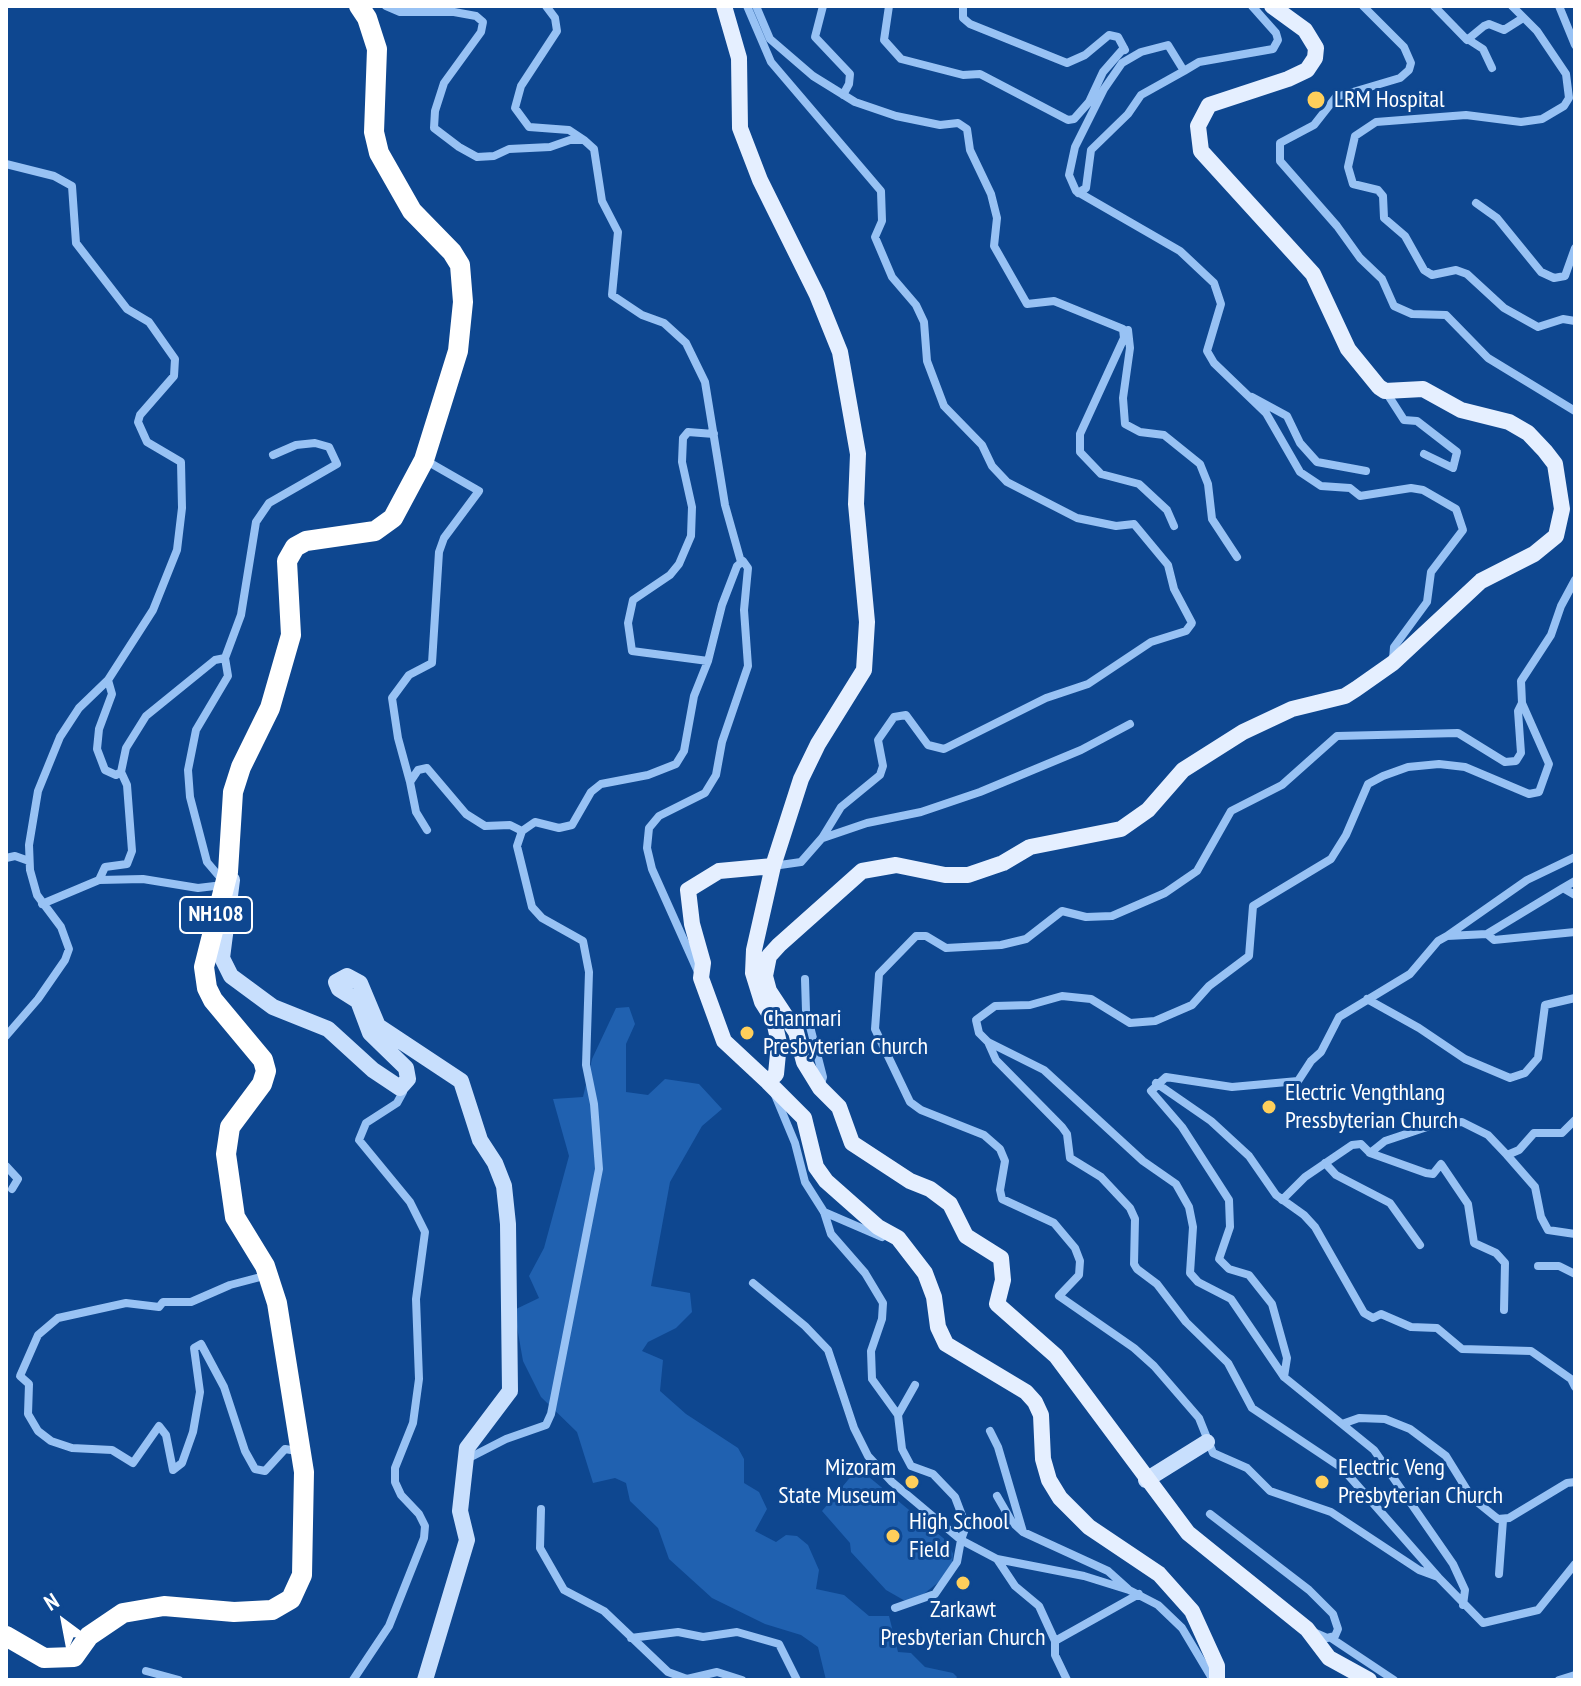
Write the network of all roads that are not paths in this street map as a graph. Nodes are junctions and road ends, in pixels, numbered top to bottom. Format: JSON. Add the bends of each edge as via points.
{"nodes":[{"id":1,"x":359,"y":6,"type":"edge"},
{"id":2,"x":386,"y":6,"type":"edge"},
{"id":3,"x":546,"y":6,"type":"edge"},
{"id":4,"x":724,"y":6,"type":"edge"},
{"id":5,"x":740,"y":6,"type":"edge"},
{"id":6,"x":747,"y":6,"type":"edge"},
{"id":7,"x":823,"y":6,"type":"edge"},
{"id":8,"x":889,"y":6,"type":"edge"},
{"id":9,"x":963,"y":6,"type":"edge"},
{"id":10,"x":1252,"y":6,"type":"edge"},
{"id":11,"x":1272,"y":6,"type":"edge"},
{"id":12,"x":1363,"y":6,"type":"edge"},
{"id":13,"x":1434,"y":6,"type":"edge"},
{"id":14,"x":1512,"y":6,"type":"edge"},
{"id":15,"x":1559,"y":6,"type":"edge"},
{"id":16,"x":759,"y":8,"type":"edge"},
{"id":17,"x":751,"y":17,"type":"junction"},
{"id":18,"x":1523,"y":18,"type":"junction"},
{"id":19,"x":1469,"y":40,"type":"junction"},
{"id":20,"x":1575,"y":45,"type":"edge"},
{"id":21,"x":1124,"y":48,"type":"junction"},
{"id":22,"x":1130,"y":57,"type":"junction"},
{"id":23,"x":1492,"y":68,"type":"dead end"},
{"id":24,"x":1184,"y":71,"type":"junction"},
{"id":25,"x":1575,"y":85,"type":"edge"},
{"id":26,"x":843,"y":95,"type":"junction"},
{"id":27,"x":1569,"y":98,"type":"junction"},
{"id":28,"x":584,"y":140,"type":"junction"},
{"id":29,"x":6,"y":164,"type":"edge"},
{"id":30,"x":1078,"y":193,"type":"junction"},
{"id":31,"x":1476,"y":203,"type":"dead end"},
{"id":32,"x":1575,"y":248,"type":"edge"},
{"id":33,"x":1575,"y":321,"type":"edge"},
{"id":34,"x":1123,"y":329,"type":"junction"},
{"id":35,"x":1385,"y":391,"type":"junction"},
{"id":36,"x":1249,"y":396,"type":"junction"},
{"id":37,"x":1575,"y":411,"type":"edge"},
{"id":38,"x":714,"y":434,"type":"junction"},
{"id":39,"x":1424,"y":454,"type":"dead end"},
{"id":40,"x":273,"y":455,"type":"dead end"},
{"id":41,"x":424,"y":460,"type":"junction"},
{"id":42,"x":1366,"y":471,"type":"dead end"},
{"id":43,"x":1174,"y":526,"type":"dead end"},
{"id":44,"x":1237,"y":557,"type":"dead end"},
{"id":45,"x":741,"y":562,"type":"junction"},
{"id":46,"x":1575,"y":580,"type":"edge"},
{"id":47,"x":225,"y":658,"type":"junction"},
{"id":48,"x":708,"y":661,"type":"junction"},
{"id":49,"x":1393,"y":663,"type":"junction"},
{"id":50,"x":108,"y":680,"type":"junction"},
{"id":51,"x":1522,"y":703,"type":"junction"},
{"id":52,"x":1130,"y":724,"type":"dead end"},
{"id":53,"x":121,"y":772,"type":"junction"},
{"id":54,"x":410,"y":782,"type":"junction"},
{"id":55,"x":427,"y":830,"type":"dead end"},
{"id":56,"x":522,"y":831,"type":"junction"},
{"id":57,"x":822,"y":838,"type":"junction"},
{"id":58,"x":1575,"y":857,"type":"edge"},
{"id":59,"x":6,"y":858,"type":"edge"},
{"id":60,"x":29,"y":861,"type":"junction"},
{"id":61,"x":773,"y":866,"type":"junction"},
{"id":62,"x":226,"y":879,"type":"junction"},
{"id":63,"x":99,"y":880,"type":"junction"},
{"id":64,"x":1575,"y":881,"type":"edge"},
{"id":65,"x":1563,"y":888,"type":"junction"},
{"id":66,"x":1575,"y":895,"type":"edge"},
{"id":67,"x":42,"y":904,"type":"junction"},
{"id":68,"x":1575,"y":932,"type":"edge"},
{"id":69,"x":1487,"y":934,"type":"junction"},
{"id":70,"x":1447,"y":936,"type":"junction"},
{"id":71,"x":701,"y":978,"type":"junction"},
{"id":72,"x":805,"y":979,"type":"dead end"},
{"id":73,"x":1575,"y":998,"type":"edge"},
{"id":74,"x":1367,"y":999,"type":"junction"},
{"id":75,"x":6,"y":1036,"type":"edge"},
{"id":76,"x":988,"y":1042,"type":"junction"},
{"id":77,"x":1156,"y":1083,"type":"junction"},
{"id":78,"x":770,"y":1084,"type":"junction"},
{"id":79,"x":400,"y":1088,"type":"junction"},
{"id":80,"x":820,"y":1088,"type":"junction"},
{"id":81,"x":1575,"y":1120,"type":"edge"},
{"id":82,"x":1370,"y":1153,"type":"junction"},
{"id":83,"x":1507,"y":1155,"type":"junction"},
{"id":84,"x":1325,"y":1163,"type":"junction"},
{"id":85,"x":6,"y":1166,"type":"edge"},
{"id":86,"x":12,"y":1189,"type":"dead end"},
{"id":87,"x":1282,"y":1200,"type":"junction"},
{"id":88,"x":824,"y":1212,"type":"junction"},
{"id":89,"x":1575,"y":1234,"type":"edge"},
{"id":90,"x":893,"y":1235,"type":"junction"},
{"id":91,"x":1420,"y":1245,"type":"dead end"},
{"id":92,"x":1538,"y":1266,"type":"dead end"},
{"id":93,"x":1575,"y":1274,"type":"edge"},
{"id":94,"x":269,"y":1275,"type":"junction"},
{"id":95,"x":753,"y":1283,"type":"dead end"},
{"id":96,"x":1504,"y":1310,"type":"dead end"},
{"id":97,"x":1284,"y":1377,"type":"junction"},
{"id":98,"x":915,"y":1385,"type":"dead end"},
{"id":99,"x":1575,"y":1387,"type":"edge"},
{"id":100,"x":898,"y":1415,"type":"junction"},
{"id":101,"x":1342,"y":1424,"type":"junction"},
{"id":102,"x":990,"y":1431,"type":"dead end"},
{"id":103,"x":1207,"y":1442,"type":"junction"},
{"id":104,"x":301,"y":1456,"type":"junction"},
{"id":105,"x":464,"y":1460,"type":"junction"},
{"id":106,"x":1146,"y":1480,"type":"junction"},
{"id":107,"x":1575,"y":1482,"type":"edge"},
{"id":108,"x":997,"y":1496,"type":"dead end"},
{"id":109,"x":541,"y":1509,"type":"dead end"},
{"id":110,"x":1210,"y":1514,"type":"dead end"},
{"id":111,"x":1503,"y":1520,"type":"junction"},
{"id":112,"x":1023,"y":1532,"type":"junction"},
{"id":113,"x":961,"y":1540,"type":"junction"},
{"id":114,"x":997,"y":1559,"type":"junction"},
{"id":115,"x":1575,"y":1564,"type":"edge"},
{"id":116,"x":1499,"y":1574,"type":"dead end"},
{"id":117,"x":1438,"y":1577,"type":"junction"},
{"id":118,"x":1129,"y":1590,"type":"junction"},
{"id":119,"x":1139,"y":1594,"type":"junction"},
{"id":120,"x":1463,"y":1605,"type":"junction"},
{"id":121,"x":895,"y":1608,"type":"dead end"},
{"id":122,"x":1307,"y":1629,"type":"junction"},
{"id":123,"x":6,"y":1636,"type":"edge"},
{"id":124,"x":631,"y":1638,"type":"junction"},
{"id":125,"x":1331,"y":1638,"type":"junction"},
{"id":126,"x":1055,"y":1641,"type":"junction"},
{"id":127,"x":146,"y":1671,"type":"dead end"},
{"id":128,"x":1575,"y":1675,"type":"edge"},
{"id":129,"x":179,"y":1680,"type":"edge"},
{"id":130,"x":353,"y":1680,"type":"edge"},
{"id":131,"x":425,"y":1680,"type":"edge"},
{"id":132,"x":742,"y":1680,"type":"edge"},
{"id":133,"x":797,"y":1680,"type":"edge"},
{"id":134,"x":1067,"y":1680,"type":"edge"},
{"id":135,"x":1215,"y":1680,"type":"edge"},
{"id":136,"x":1369,"y":1680,"type":"edge"},
{"id":137,"x":1394,"y":1680,"type":"edge"},
{"id":138,"x":1559,"y":1680,"type":"edge"}],
"edges":[{"from":1,"to":41,"type":"highway","number":"NH108","via":[[377,49],[374,132],[379,153],[412,211],[452,252],[463,281],[458,351]]},
{"from":2,"to":28,"type":"street","via":[[400,12],[454,12],[483,22],[444,83],[435,111],[434,128],[459,147],[477,157]]},
{"from":3,"to":28,"type":"street","via":[[557,31],[521,86],[515,108],[529,127],[569,130]]},
{"from":4,"to":61,"type":"main road","via":[[739,58],[740,128],[840,352],[858,454],[856,504],[867,622],[864,670],[808,762]]},
{"from":5,"to":17,"type":"street"},
{"from":6,"to":17,"type":"street"},
{"from":7,"to":26,"type":"street","via":[[815,37],[850,74]]},
{"from":8,"to":21,"type":"street","via":[[884,40],[901,59],[963,75],[980,74],[1068,120],[1089,102],[1103,72]]},
{"from":9,"to":21,"type":"street","via":[[963,18],[970,24],[1067,63],[1109,35],[1118,37]]},
{"from":10,"to":24,"type":"street","via":[[1276,33],[1277,45],[1199,62]]},
{"from":11,"to":35,"type":"main road","via":[[1305,30],[1316,48],[1315,58],[1307,70],[1288,79],[1209,105],[1198,126],[1201,151],[1313,274],[1356,362]]},
{"from":12,"to":37,"type":"street","via":[[1404,47],[1409,70],[1400,78],[1336,97],[1314,125],[1280,143],[1280,161],[1382,279],[1394,306],[1412,314],[1446,315],[1488,358]]},
{"from":13,"to":19,"type":"street"},
{"from":14,"to":18,"type":"street"},
{"from":15,"to":20,"type":"street"},
{"from":16,"to":26,"type":"street","via":[[770,39]]},
{"from":17,"to":57,"type":"street","via":[[777,71],[881,191],[882,221],[875,237],[892,277],[924,322],[927,361],[944,406],[982,445],[1007,482],[1077,518],[1134,524],[1168,565],[1191,618],[1186,631],[1151,642],[1088,684],[1046,698],[944,749],[928,745],[906,715],[894,717],[878,740],[880,775],[841,807]]},
{"from":18,"to":19,"type":"street","via":[[1499,31],[1484,26]]},
{"from":18,"to":27,"type":"street","via":[[1566,74]]},
{"from":19,"to":23,"type":"street","via":[[1483,49]]},
{"from":21,"to":22,"type":"street"},
{"from":22,"to":24,"type":"street","via":[[1168,45]]},
{"from":22,"to":30,"type":"street","via":[[1104,89],[1075,147],[1069,175]]},
{"from":24,"to":30,"type":"street","via":[[1141,95],[1091,150],[1086,188]]},
{"from":25,"to":27,"type":"street"},
{"from":26,"to":34,"type":"street","via":[[896,116],[963,124],[991,194],[997,218],[994,246],[1027,304],[1054,301]]},
{"from":27,"to":33,"type":"street","via":[[1558,112],[1521,122],[1466,115],[1376,122],[1355,136],[1348,167],[1353,184],[1383,196],[1384,218],[1405,236],[1424,270],[1432,275],[1456,270],[1467,274],[1504,308],[1538,327]]},
{"from":28,"to":38,"type":"street","via":[[594,149],[602,201],[618,232],[612,295],[664,323],[686,343],[705,382]]},
{"from":29,"to":50,"type":"street","via":[[72,186],[76,243],[127,309],[149,322],[177,367],[138,422],[147,442],[181,462],[177,550],[153,610]]},
{"from":30,"to":36,"type":"street","via":[[1180,251],[1214,283],[1221,304],[1207,351]]},
{"from":31,"to":32,"type":"street","via":[[1502,224],[1541,272],[1554,278],[1565,276]]},
{"from":34,"to":43,"type":"street","via":[[1124,338],[1080,434],[1080,452],[1101,474],[1139,484],[1167,510]]},
{"from":34,"to":44,"type":"street","via":[[1130,341],[1125,424],[1164,435],[1200,464],[1212,519]]},
{"from":35,"to":39,"type":"street","via":[[1404,420],[1417,421],[1457,452],[1453,468]]},
{"from":35,"to":49,"type":"main road","via":[[1423,389],[1461,410],[1509,422],[1528,433],[1555,464],[1562,509],[1556,536],[1481,581]]},
{"from":36,"to":42,"type":"street","via":[[1287,416],[1317,462]]},
{"from":36,"to":49,"type":"street","via":[[1266,413],[1300,472],[1315,483],[1350,488],[1360,496],[1423,490],[1459,514],[1463,530],[1431,572],[1427,602],[1394,647]]},
{"from":38,"to":45,"type":"street"},
{"from":38,"to":48,"type":"street","via":[[688,432],[683,438],[691,536],[670,575],[633,600],[628,623],[632,651]]},
{"from":40,"to":47,"type":"street","via":[[315,443],[329,447],[337,464],[269,503],[256,522],[241,615]]},
{"from":41,"to":54,"type":"street","via":[[479,491],[439,552],[432,663],[409,675],[392,698]]},
{"from":41,"to":62,"type":"highway","number":"NH108","via":[[384,526],[306,541],[287,561],[291,635],[270,708],[233,792]]},
{"from":45,"to":48,"type":"street","via":[[722,605]]},
{"from":45,"to":71,"type":"street","via":[[748,568],[748,666],[716,775],[705,793],[659,816],[649,828],[647,848]]},
{"from":46,"to":51,"type":"street","via":[[1551,635],[1521,681]]},
{"from":47,"to":53,"type":"street","via":[[215,660],[146,716],[126,748]]},
{"from":47,"to":62,"type":"street","via":[[228,676],[196,730],[188,770],[207,862]]},
{"from":48,"to":56,"type":"street","via":[[676,764],[601,784],[566,828],[535,822]]},
{"from":49,"to":80,"type":"main road","via":[[1345,696],[1292,709],[1243,732],[1183,770],[1148,810],[1121,829],[1030,847],[968,875],[896,865],[862,871],[779,945],[769,956],[765,976]]},
{"from":50,"to":53,"type":"street","via":[[112,694],[97,749],[105,770]]},
{"from":50,"to":60,"type":"street","via":[[79,708],[47,763]]},
{"from":51,"to":76,"type":"street","via":[[1549,764],[1539,792],[1529,794],[1465,767],[1439,764],[1383,776],[1368,784],[1331,859],[1253,906],[1249,956],[1192,1005],[1143,1023],[1122,1020],[1091,999],[1073,996],[995,1006],[975,1025]]},
{"from":51,"to":103,"type":"street","via":[[1521,753],[1516,761],[1505,762],[1458,733],[1337,736],[1282,785],[1231,811],[1197,871],[1165,893],[1112,916],[1062,911],[1026,939],[1001,945],[946,948],[916,936],[879,974],[875,1029],[910,1102],[995,1143],[1005,1161],[1002,1199],[1054,1223],[1075,1248],[1079,1275],[1059,1296],[1154,1366],[1199,1418]]},
{"from":52,"to":57,"type":"street","via":[[980,792]]},
{"from":53,"to":63,"type":"street","via":[[127,785],[132,851],[127,864],[105,867]]},
{"from":54,"to":55,"type":"street","via":[[416,812]]},
{"from":54,"to":56,"type":"street","via":[[418,770],[427,768],[466,814],[485,826],[510,825]]},
{"from":56,"to":105,"type":"street","via":[[517,846],[532,907],[583,941],[589,972],[586,1065],[599,1169],[546,1425]]},
{"from":57,"to":61,"type":"street","via":[[797,865]]},
{"from":58,"to":70,"type":"street","via":[[1527,880]]},
{"from":59,"to":60,"type":"street"},
{"from":60,"to":67,"type":"street"},
{"from":61,"to":71,"type":"main road","via":[[719,871],[688,890],[703,963]]},
{"from":61,"to":78,"type":"main road","via":[[753,973],[779,1043]]},
{"from":62,"to":63,"type":"street","via":[[198,888],[143,879]]},
{"from":62,"to":79,"type":"street","via":[[233,889],[222,958],[231,976],[273,1007],[328,1029]]},
{"from":62,"to":94,"type":"highway","number":"NH108","via":[[207,949],[205,980],[213,1000],[263,1060],[266,1071],[230,1127],[226,1154],[235,1217]]},
{"from":63,"to":67,"type":"street"},
{"from":64,"to":65,"type":"street"},
{"from":65,"to":66,"type":"street"},
{"from":65,"to":69,"type":"street"},
{"from":67,"to":75,"type":"street","via":[[61,927],[69,949],[38,999]]},
{"from":68,"to":69,"type":"street","via":[[1494,940]]},
{"from":69,"to":70,"type":"street"},
{"from":70,"to":74,"type":"street","via":[[1410,974]]},
{"from":71,"to":78,"type":"main road","via":[[724,1041]]},
{"from":72,"to":80,"type":"street","via":[[806,1011],[823,1077]]},
{"from":73,"to":74,"type":"street","via":[[1545,1005],[1538,1058],[1525,1073],[1510,1078],[1465,1059]]},
{"from":74,"to":77,"type":"street","via":[[1339,1017],[1321,1052],[1293,1083],[1232,1087],[1166,1077]]},
{"from":76,"to":97,"type":"street","via":[[1044,1070],[1143,1161],[1176,1184],[1193,1227],[1190,1273],[1231,1299]]},
{"from":76,"to":117,"type":"street","via":[[996,1060],[1067,1134],[1070,1158],[1101,1177],[1130,1208],[1137,1269],[1228,1363],[1252,1408],[1342,1468]]},
{"from":77,"to":87,"type":"street","via":[[1232,1140]]},
{"from":77,"to":97,"type":"street","via":[[1151,1091],[1155,1098],[1182,1127],[1229,1200],[1230,1227],[1219,1259],[1229,1269],[1249,1275],[1272,1304],[1287,1358]]},
{"from":78,"to":88,"type":"street","via":[[805,1182]]},
{"from":78,"to":90,"type":"main road","via":[[804,1118],[816,1167],[826,1181]]},
{"from":79,"to":105,"type":"street","via":[[408,1079],[406,1068],[370,1033],[358,1001],[339,989],[336,982],[342,976],[360,983],[378,1026],[387,1034],[461,1081],[480,1140],[504,1186],[510,1391],[474,1436]]},
{"from":79,"to":130,"type":"street","via":[[397,1103],[366,1123],[359,1140],[410,1202],[425,1232],[416,1299],[419,1379],[413,1423],[395,1468],[401,1495],[425,1526],[389,1626]]},
{"from":80,"to":106,"type":"main road","via":[[839,1107],[852,1143],[950,1204],[966,1236],[1001,1258],[997,1304],[1056,1356]]},
{"from":81,"to":83,"type":"street","via":[[1562,1133],[1534,1133]]},
{"from":82,"to":83,"type":"street","via":[[1407,1131],[1462,1122],[1488,1135]]},
{"from":82,"to":84,"type":"street","via":[[1358,1143]]},
{"from":82,"to":96,"type":"street","via":[[1426,1173],[1433,1174],[1441,1164],[1465,1197],[1474,1243],[1505,1263]]},
{"from":83,"to":89,"type":"street","via":[[1535,1187],[1548,1230]]},
{"from":84,"to":87,"type":"street"},
{"from":84,"to":91,"type":"street","via":[[1336,1175],[1390,1203]]},
{"from":85,"to":86,"type":"street","via":[[18,1179]]},
{"from":87,"to":99,"type":"street","via":[[1315,1227],[1364,1313],[1411,1327],[1437,1328],[1467,1350],[1531,1351]]},
{"from":88,"to":90,"type":"street","via":[[885,1238]]},
{"from":88,"to":100,"type":"street","via":[[838,1246],[865,1273],[883,1303],[869,1367]]},
{"from":90,"to":135,"type":"main road","via":[[925,1273],[946,1344],[1035,1402],[1041,1415],[1043,1459],[1060,1498],[1089,1527],[1150,1566],[1179,1593],[1217,1666]]},
{"from":92,"to":93,"type":"street","via":[[1559,1266]]},
{"from":94,"to":104,"type":"highway","number":"NH108"},
{"from":94,"to":104,"type":"street","via":[[191,1302],[163,1302],[159,1307],[126,1303],[58,1318],[38,1335],[20,1376],[29,1384],[28,1414],[51,1441],[112,1450],[133,1463],[159,1426],[173,1470],[182,1463],[193,1432],[200,1392],[194,1352],[201,1344],[224,1387],[255,1469],[265,1471],[285,1449]]},
{"from":95,"to":113,"type":"street","via":[[828,1350],[868,1456]]},
{"from":97,"to":101,"type":"street"},
{"from":98,"to":100,"type":"street"},
{"from":100,"to":113,"type":"street","via":[[902,1449],[911,1466],[933,1474],[955,1497],[966,1526]]},
{"from":101,"to":111,"type":"street","via":[[1359,1418],[1398,1422],[1446,1456],[1472,1498]]},
{"from":101,"to":120,"type":"street","via":[[1374,1450],[1453,1564],[1465,1590]]},
{"from":102,"to":112,"type":"street"},
{"from":103,"to":106,"type":"street"},
{"from":103,"to":117,"type":"street","via":[[1213,1453],[1247,1468],[1267,1489],[1331,1512]]},
{"from":104,"to":123,"type":"highway","number":"NH108","via":[[304,1564],[298,1590],[283,1605],[258,1612],[164,1606],[123,1613],[89,1636],[74,1657],[60,1659],[44,1658]]},
{"from":105,"to":131,"type":"street","via":[[460,1511],[467,1540]]},
{"from":106,"to":122,"type":"main road","via":[[1208,1553]]},
{"from":107,"to":111,"type":"street"},
{"from":108,"to":112,"type":"street"},
{"from":109,"to":124,"type":"street","via":[[540,1548],[559,1584],[604,1611]]},
{"from":110,"to":125,"type":"street","via":[[1316,1597],[1336,1621],[1337,1634]]},
{"from":111,"to":116,"type":"street"},
{"from":112,"to":118,"type":"street","via":[[1108,1571]]},
{"from":113,"to":114,"type":"street"},
{"from":113,"to":121,"type":"street","via":[[957,1562],[935,1594]]},
{"from":114,"to":118,"type":"street"},
{"from":114,"to":126,"type":"street","via":[[1015,1586],[1039,1606]]},
{"from":115,"to":120,"type":"street","via":[[1547,1603],[1529,1614],[1489,1625]]},
{"from":117,"to":120,"type":"street"},
{"from":118,"to":119,"type":"street"},
{"from":119,"to":126,"type":"street"},
{"from":119,"to":135,"type":"street","via":[[1177,1622]]},
{"from":122,"to":125,"type":"street"},
{"from":122,"to":136,"type":"main road","via":[[1329,1658]]},
{"from":124,"to":132,"type":"street","via":[[663,1669],[682,1678],[717,1672]]},
{"from":124,"to":133,"type":"street","via":[[737,1632],[779,1644]]},
{"from":125,"to":137,"type":"street"},
{"from":126,"to":134,"type":"street","via":[[1055,1655]]},
{"from":127,"to":129,"type":"street"},
{"from":128,"to":138,"type":"street"}]}
